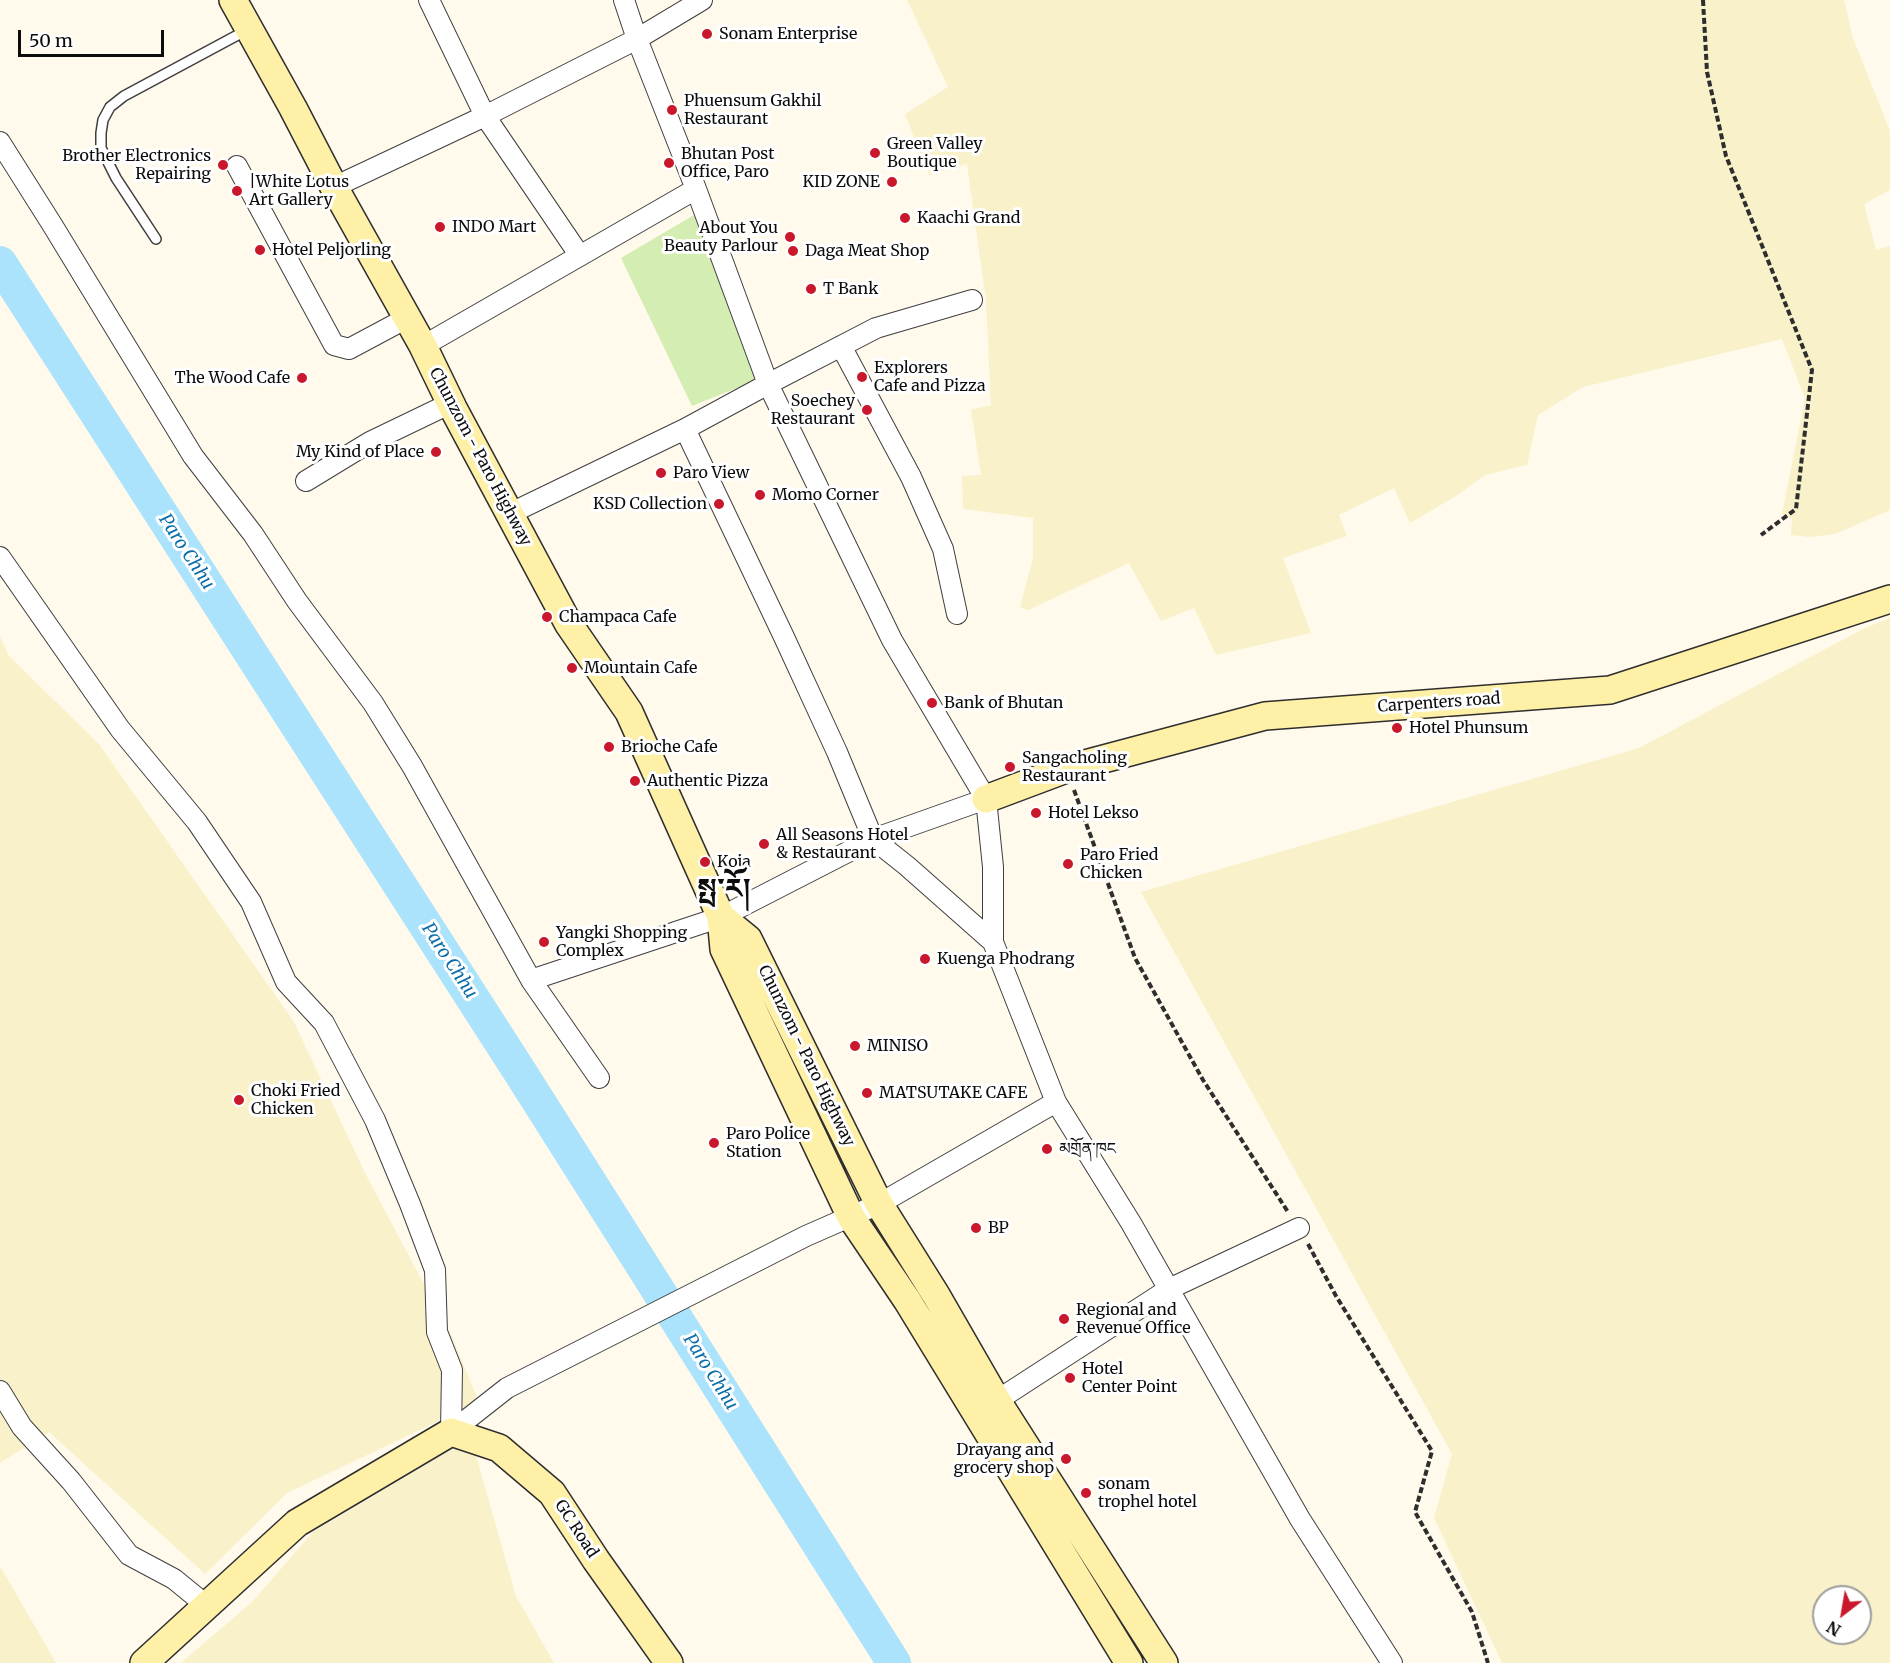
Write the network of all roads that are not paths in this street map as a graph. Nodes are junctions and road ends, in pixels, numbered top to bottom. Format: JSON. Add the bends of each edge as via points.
{"nodes":[{"id":1,"x":233,"y":0,"type":"edge"},
{"id":2,"x":429,"y":0,"type":"edge"},
{"id":3,"x":624,"y":0,"type":"edge"},
{"id":4,"x":702,"y":0,"type":"edge"},
{"id":5,"x":250,"y":29,"type":"junction"},
{"id":6,"x":637,"y":39,"type":"junction"},
{"id":7,"x":485,"y":116,"type":"junction"},
{"id":8,"x":0,"y":142,"type":"edge"},
{"id":9,"x":237,"y":166,"type":"dead end"},
{"id":10,"x":334,"y":186,"type":"junction"},
{"id":11,"x":696,"y":189,"type":"junction"},
{"id":12,"x":156,"y":239,"type":"dead end"},
{"id":13,"x":580,"y":256,"type":"junction"},
{"id":14,"x":972,"y":300,"type":"dead end"},
{"id":15,"x":407,"y":318,"type":"junction"},
{"id":16,"x":423,"y":346,"type":"junction"},
{"id":17,"x":841,"y":346,"type":"junction"},
{"id":18,"x":768,"y":384,"type":"junction"},
{"id":19,"x":451,"y":403,"type":"junction"},
{"id":20,"x":685,"y":429,"type":"junction"},
{"id":21,"x":306,"y":481,"type":"dead end"},
{"id":22,"x":509,"y":514,"type":"junction"},
{"id":23,"x":0,"y":556,"type":"edge"},
{"id":24,"x":1890,"y":599,"type":"edge"},
{"id":25,"x":957,"y":614,"type":"dead end"},
{"id":26,"x":986,"y":799,"type":"junction"},
{"id":27,"x":873,"y":839,"type":"junction"},
{"id":28,"x":721,"y":917,"type":"junction"},
{"id":29,"x":993,"y":942,"type":"junction"},
{"id":30,"x":531,"y":980,"type":"junction"},
{"id":31,"x":599,"y":1078,"type":"dead end"},
{"id":32,"x":1056,"y":1102,"type":"junction"},
{"id":33,"x":879,"y":1204,"type":"junction"},
{"id":34,"x":851,"y":1217,"type":"junction"},
{"id":35,"x":1299,"y":1228,"type":"dead end"},
{"id":36,"x":1169,"y":1289,"type":"junction"},
{"id":37,"x":0,"y":1390,"type":"edge"},
{"id":38,"x":986,"y":1407,"type":"junction"},
{"id":39,"x":451,"y":1432,"type":"junction"},
{"id":40,"x":207,"y":1606,"type":"junction"},
{"id":41,"x":144,"y":1663,"type":"edge"},
{"id":42,"x":669,"y":1663,"type":"edge"},
{"id":43,"x":1128,"y":1663,"type":"edge"},
{"id":44,"x":1164,"y":1663,"type":"edge"},
{"id":45,"x":1392,"y":1663,"type":"edge"}],
"edges":[{"from":1,"to":5,"type":"street","name":"Chunzom - Paro Highway"},
{"from":2,"to":7,"type":"street"},
{"from":3,"to":6,"type":"street"},
{"from":4,"to":6,"type":"street"},
{"from":5,"to":10,"type":"street","name":"Chunzom - Paro Highway"},
{"from":5,"to":12,"type":"lane","via":[[124,96],[110,107],[103,120],[101,148]]},
{"from":6,"to":7,"type":"street"},
{"from":6,"to":11,"type":"street"},
{"from":7,"to":10,"type":"street"},
{"from":7,"to":13,"type":"street"},
{"from":8,"to":30,"type":"street","via":[[193,456],[373,703],[412,765]]},
{"from":9,"to":15,"type":"street","via":[[334,345],[349,348]]},
{"from":10,"to":15,"type":"street","name":"Chunzom - Paro Highway"},
{"from":11,"to":13,"type":"street"},
{"from":11,"to":18,"type":"street"},
{"from":13,"to":16,"type":"street"},
{"from":14,"to":17,"type":"street","via":[[876,328]]},
{"from":15,"to":16,"type":"street","name":"Chunzom - Paro Highway"},
{"from":16,"to":19,"type":"street","name":"Chunzom - Paro Highway"},
{"from":17,"to":18,"type":"street"},
{"from":17,"to":25,"type":"street","via":[[911,477],[943,549]]},
{"from":18,"to":20,"type":"street"},
{"from":18,"to":26,"type":"street","via":[[892,640]]},
{"from":19,"to":21,"type":"street","via":[[370,442]]},
{"from":19,"to":22,"type":"street","name":"Chunzom - Paro Highway"},
{"from":20,"to":22,"type":"street"},
{"from":20,"to":27,"type":"street","via":[[789,647]]},
{"from":22,"to":28,"type":"street","name":"Chunzom - Paro Highway","via":[[568,623],[629,712]]},
{"from":23,"to":39,"type":"street","via":[[120,729],[197,822],[251,902],[286,982],[324,1023],[375,1120],[435,1270],[437,1332],[452,1370]]},
{"from":24,"to":26,"type":"street","name":"Carpenters road","via":[[1610,690],[1265,716],[1066,769]]},
{"from":26,"to":27,"type":"street"},
{"from":26,"to":29,"type":"street","via":[[993,867]]},
{"from":27,"to":28,"type":"street"},
{"from":27,"to":29,"type":"street"},
{"from":28,"to":30,"type":"street"},
{"from":28,"to":33,"type":"street","name":"Chunzom - Paro Highway","via":[[748,939]]},
{"from":28,"to":34,"type":"street","name":"Chunzom - Paro Highway","via":[[724,949]]},
{"from":29,"to":32,"type":"street"},
{"from":30,"to":31,"type":"street"},
{"from":32,"to":33,"type":"street"},
{"from":32,"to":36,"type":"street"},
{"from":33,"to":34,"type":"street"},
{"from":33,"to":38,"type":"street","name":"Chunzom - Paro Highway","via":[[936,1295]]},
{"from":34,"to":38,"type":"street","name":"Chunzom - Paro Highway"},
{"from":34,"to":39,"type":"street","via":[[806,1236],[507,1388]]},
{"from":35,"to":36,"type":"street"},
{"from":36,"to":38,"type":"street"},
{"from":36,"to":45,"type":"street","via":[[1300,1519]]},
{"from":37,"to":40,"type":"street","via":[[22,1427],[129,1555],[174,1580]]},
{"from":38,"to":43,"type":"street"},
{"from":38,"to":44,"type":"street"},
{"from":39,"to":40,"type":"street","via":[[297,1523]]},
{"from":39,"to":42,"type":"street","name":"GC Road","via":[[499,1448],[552,1493]]},
{"from":40,"to":41,"type":"street"}]}
